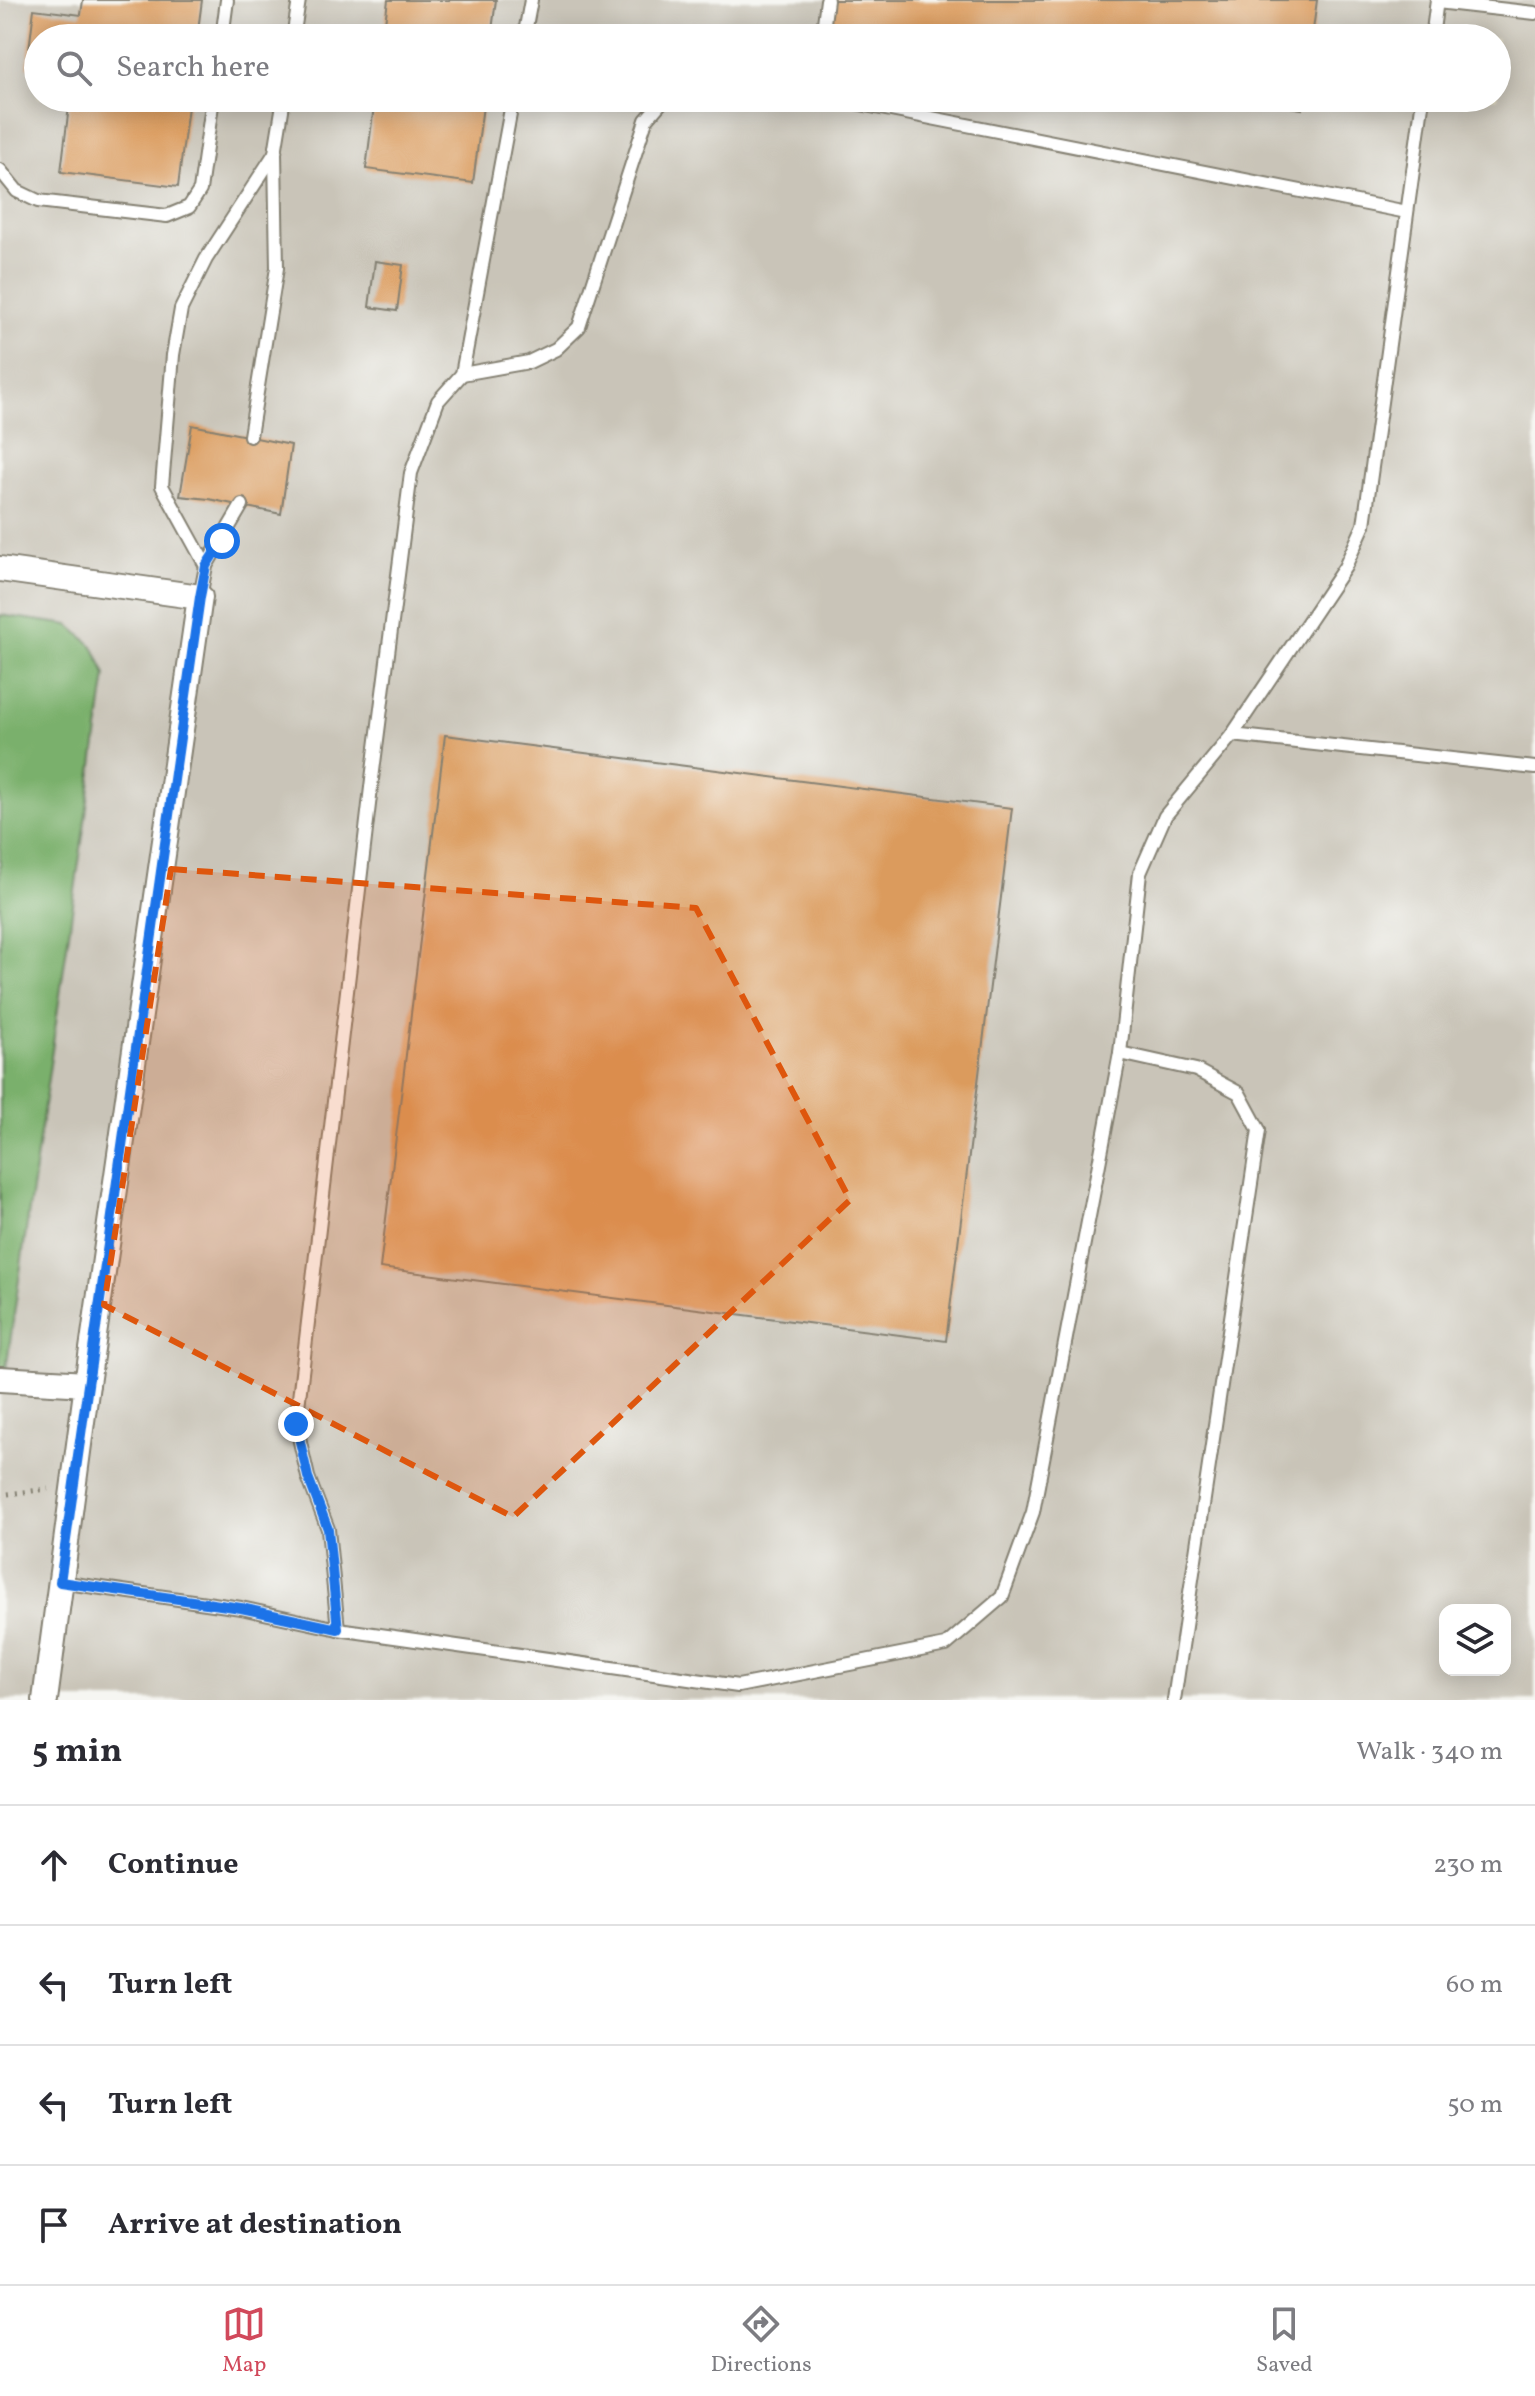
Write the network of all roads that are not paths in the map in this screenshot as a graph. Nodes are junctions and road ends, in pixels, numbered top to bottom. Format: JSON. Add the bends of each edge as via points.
{"nodes":[{"id":1,"x":227,"y":0,"type":"edge"},
{"id":2,"x":299,"y":0,"type":"edge"},
{"id":3,"x":531,"y":0,"type":"edge"},
{"id":4,"x":827,"y":0,"type":"edge"},
{"id":5,"x":1437,"y":1,"type":"edge"},
{"id":6,"x":1535,"y":13,"type":"edge"},
{"id":7,"x":224,"y":24,"type":"edge"},
{"id":8,"x":295,"y":24,"type":"edge"},
{"id":9,"x":527,"y":24,"type":"edge"},
{"id":10,"x":824,"y":24,"type":"edge"},
{"id":11,"x":1434,"y":24,"type":"edge"},
{"id":12,"x":211,"y":112,"type":"edge"},
{"id":13,"x":282,"y":112,"type":"edge"},
{"id":14,"x":510,"y":112,"type":"edge"},
{"id":15,"x":653,"y":112,"type":"edge"},
{"id":16,"x":901,"y":112,"type":"edge"},
{"id":17,"x":1421,"y":112,"type":"edge"},
{"id":18,"x":275,"y":153,"type":"junction"},
{"id":19,"x":0,"y":170,"type":"edge"},
{"id":20,"x":1407,"y":212,"type":"junction"},
{"id":21,"x":462,"y":374,"type":"junction"},
{"id":22,"x":250,"y":436,"type":"dead end"},
{"id":23,"x":242,"y":505,"type":"dead end"},
{"id":24,"x":206,"y":566,"type":"junction"},
{"id":25,"x":0,"y":569,"type":"edge"},
{"id":26,"x":200,"y":597,"type":"junction"},
{"id":27,"x":1232,"y":735,"type":"junction"},
{"id":28,"x":1535,"y":768,"type":"edge"},
{"id":29,"x":1120,"y":1053,"type":"junction"},
{"id":30,"x":0,"y":1379,"type":"edge"},
{"id":31,"x":87,"y":1384,"type":"junction"},
{"id":32,"x":60,"y":1582,"type":"junction"},
{"id":33,"x":338,"y":1629,"type":"junction"},
{"id":34,"x":738,"y":1686,"type":"junction"},
{"id":35,"x":45,"y":1700,"type":"edge"},
{"id":36,"x":736,"y":1700,"type":"edge"},
{"id":37,"x":1174,"y":1700,"type":"edge"}],
"edges":[{"from":1,"to":7,"type":"lane"},
{"from":2,"to":8,"type":"lane"},
{"from":3,"to":9,"type":"lane"},
{"from":4,"to":10,"type":"lane"},
{"from":5,"to":6,"type":"lane"},
{"from":5,"to":11,"type":"lane"},
{"from":12,"to":19,"type":"lane","via":[[200,190],[189,207],[167,216],[38,201],[17,191]]},
{"from":13,"to":18,"type":"lane"},
{"from":14,"to":21,"type":"lane"},
{"from":15,"to":21,"type":"lane","via":[[579,327],[556,349],[529,362]]},
{"from":16,"to":20,"type":"lane"},
{"from":17,"to":20,"type":"lane"},
{"from":18,"to":22,"type":"lane","via":[[277,268]]},
{"from":18,"to":24,"type":"lane","via":[[187,296],[173,355],[162,486]]},
{"from":20,"to":27,"type":"lane","via":[[1364,525],[1345,567]]},
{"from":21,"to":33,"type":"lane","via":[[438,401],[411,473],[296,1424],[328,1529]]},
{"from":23,"to":24,"type":"lane"},
{"from":24,"to":26,"type":"lane"},
{"from":25,"to":26,"type":"street"},
{"from":26,"to":31,"type":"street"},
{"from":27,"to":28,"type":"lane"},
{"from":27,"to":29,"type":"lane","via":[[1165,816],[1140,873]]},
{"from":29,"to":34,"type":"lane","via":[[1033,1512],[1002,1597],[946,1645]]},
{"from":29,"to":37,"type":"lane","via":[[1196,1070],[1239,1093],[1259,1130]]},
{"from":30,"to":31,"type":"street"},
{"from":31,"to":32,"type":"street"},
{"from":32,"to":33,"type":"lane","via":[[241,1608]]},
{"from":32,"to":35,"type":"street"},
{"from":33,"to":34,"type":"lane"},
{"from":34,"to":36,"type":"lane"}]}
